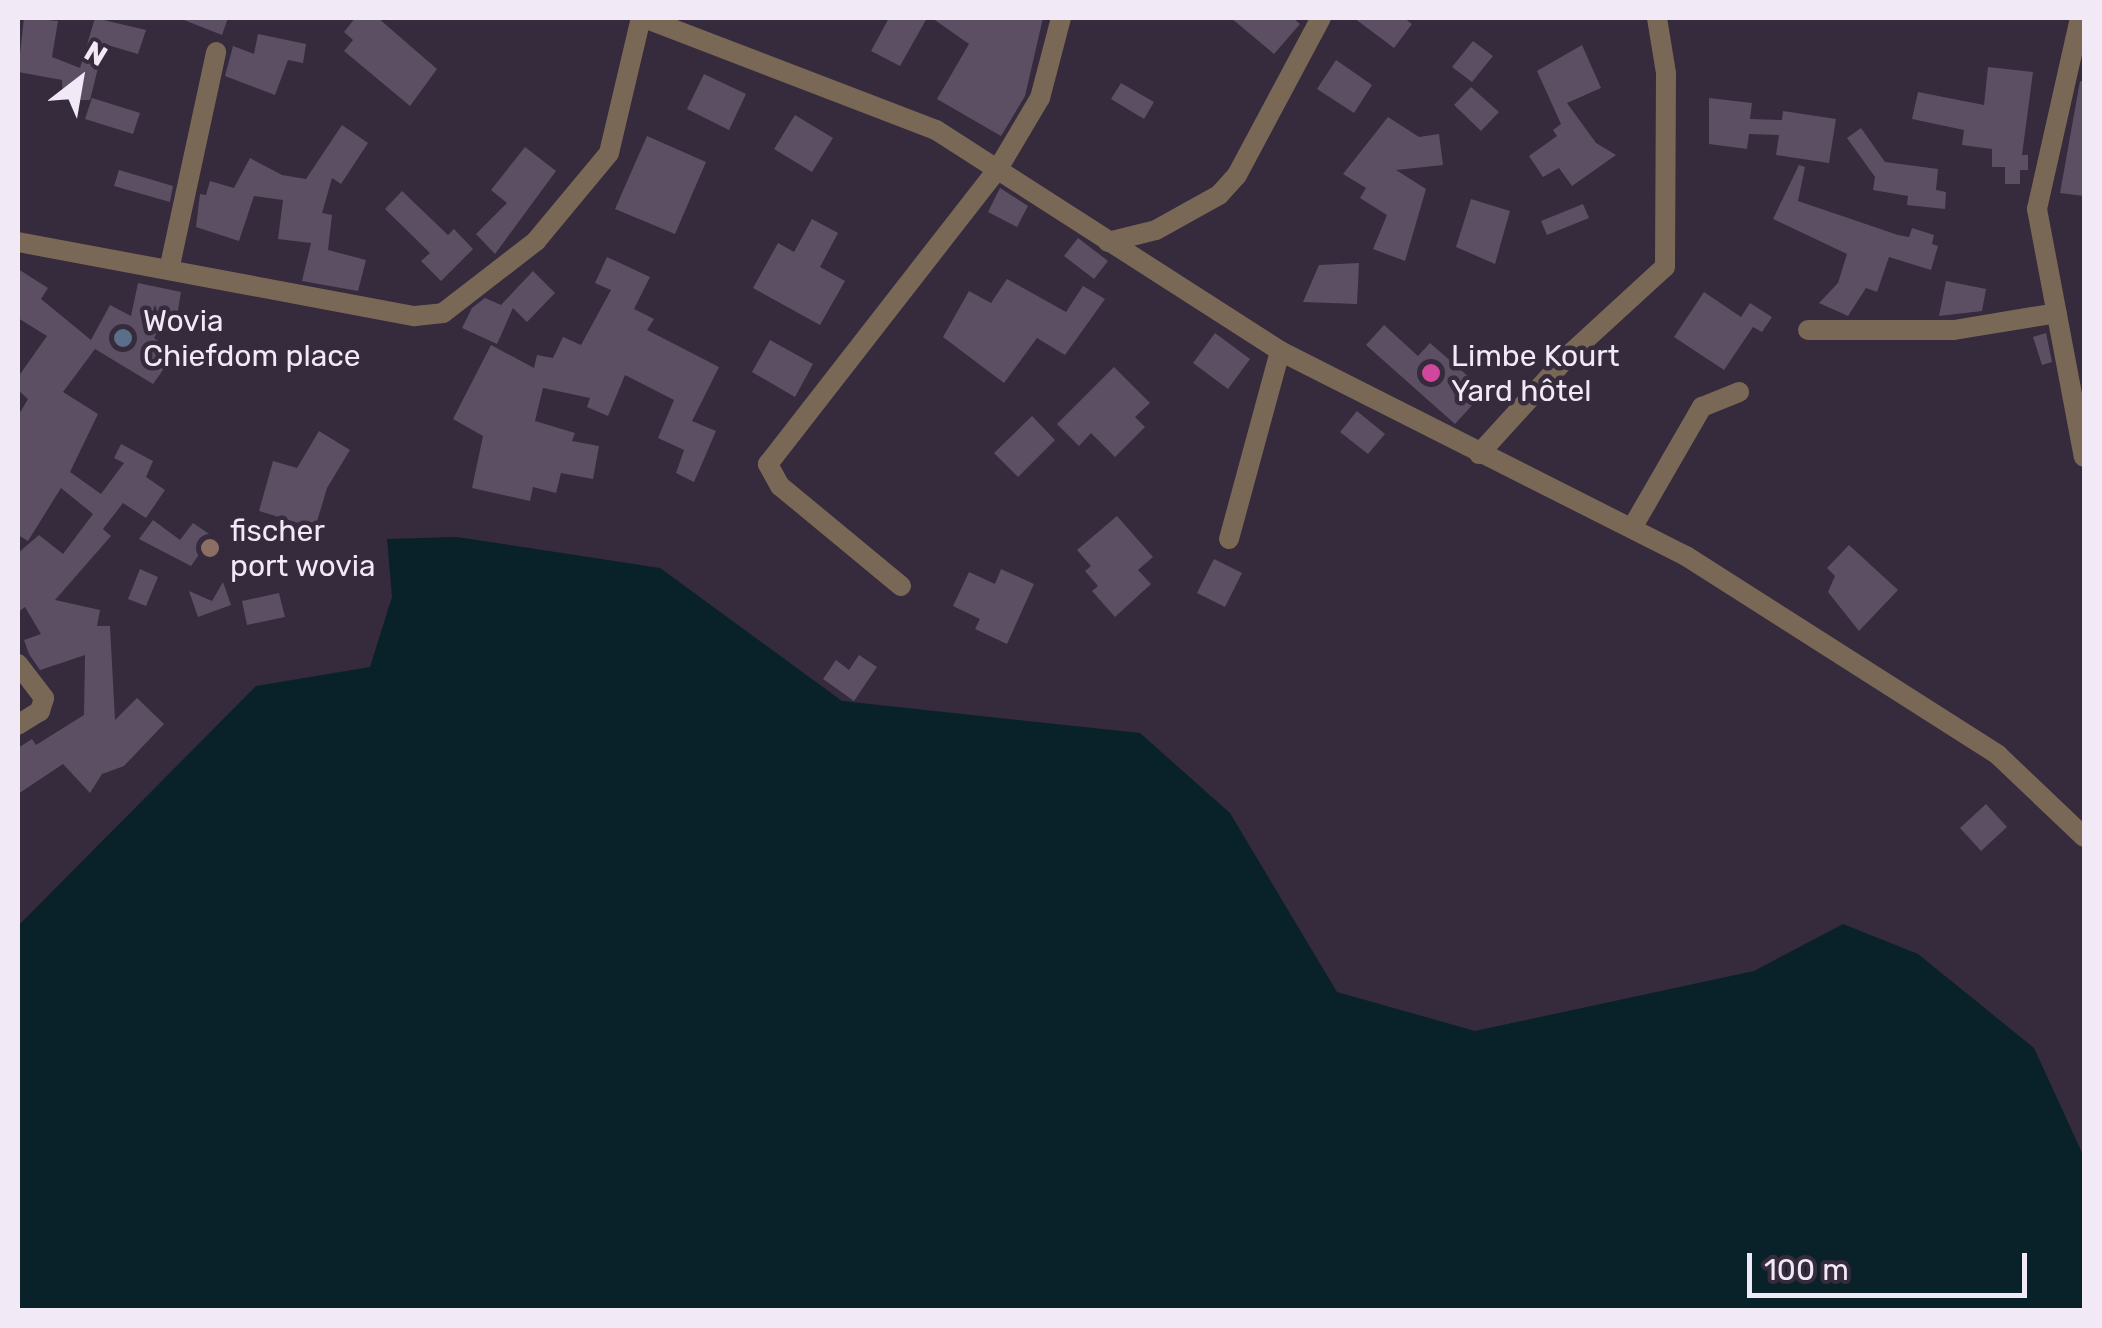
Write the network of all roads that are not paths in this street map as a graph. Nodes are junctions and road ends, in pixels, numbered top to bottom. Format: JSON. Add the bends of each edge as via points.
{"nodes":[{"id":1,"x":643,"y":18,"type":"edge"},
{"id":2,"x":1061,"y":18,"type":"edge"},
{"id":3,"x":1321,"y":18,"type":"edge"},
{"id":4,"x":1657,"y":18,"type":"edge"},
{"id":5,"x":2080,"y":18,"type":"edge"},
{"id":6,"x":216,"y":52,"type":"dead end"},
{"id":7,"x":1000,"y":167,"type":"junction"},
{"id":8,"x":18,"y":242,"type":"edge"},
{"id":9,"x":1108,"y":242,"type":"junction"},
{"id":10,"x":169,"y":270,"type":"junction"},
{"id":11,"x":2057,"y":313,"type":"junction"},
{"id":12,"x":1808,"y":330,"type":"dead end"},
{"id":13,"x":1280,"y":351,"type":"junction"},
{"id":14,"x":1739,"y":392,"type":"dead end"},
{"id":15,"x":1480,"y":454,"type":"junction"},
{"id":16,"x":2084,"y":457,"type":"edge"},
{"id":17,"x":1632,"y":528,"type":"junction"},
{"id":18,"x":1229,"y":540,"type":"dead end"},
{"id":19,"x":901,"y":586,"type":"dead end"},
{"id":20,"x":18,"y":664,"type":"edge"},
{"id":21,"x":18,"y":725,"type":"edge"},
{"id":22,"x":2084,"y":837,"type":"edge"}],
"edges":[{"from":1,"to":7,"type":"street","via":[[888,109]]},
{"from":1,"to":10,"type":"street","via":[[609,152],[536,241],[443,312],[415,316]]},
{"from":2,"to":7,"type":"street","via":[[1040,98]]},
{"from":3,"to":9,"type":"street","via":[[1237,175],[1219,195],[1156,230]]},
{"from":4,"to":15,"type":"street","via":[[1669,158],[1665,267],[1571,352]]},
{"from":5,"to":11,"type":"street","via":[[2037,209]]},
{"from":6,"to":10,"type":"street"},
{"from":7,"to":9,"type":"street"},
{"from":7,"to":19,"type":"street","via":[[768,464],[780,486]]},
{"from":8,"to":10,"type":"street"},
{"from":9,"to":13,"type":"street"},
{"from":11,"to":12,"type":"street","via":[[1954,330]]},
{"from":11,"to":16,"type":"street"},
{"from":13,"to":15,"type":"street"},
{"from":13,"to":18,"type":"street"},
{"from":14,"to":17,"type":"street","via":[[1702,407]]},
{"from":15,"to":17,"type":"street"},
{"from":17,"to":22,"type":"street","via":[[1748,593],[1967,734],[2011,765]]},
{"from":20,"to":21,"type":"street","via":[[44,698],[40,711]]}]}
